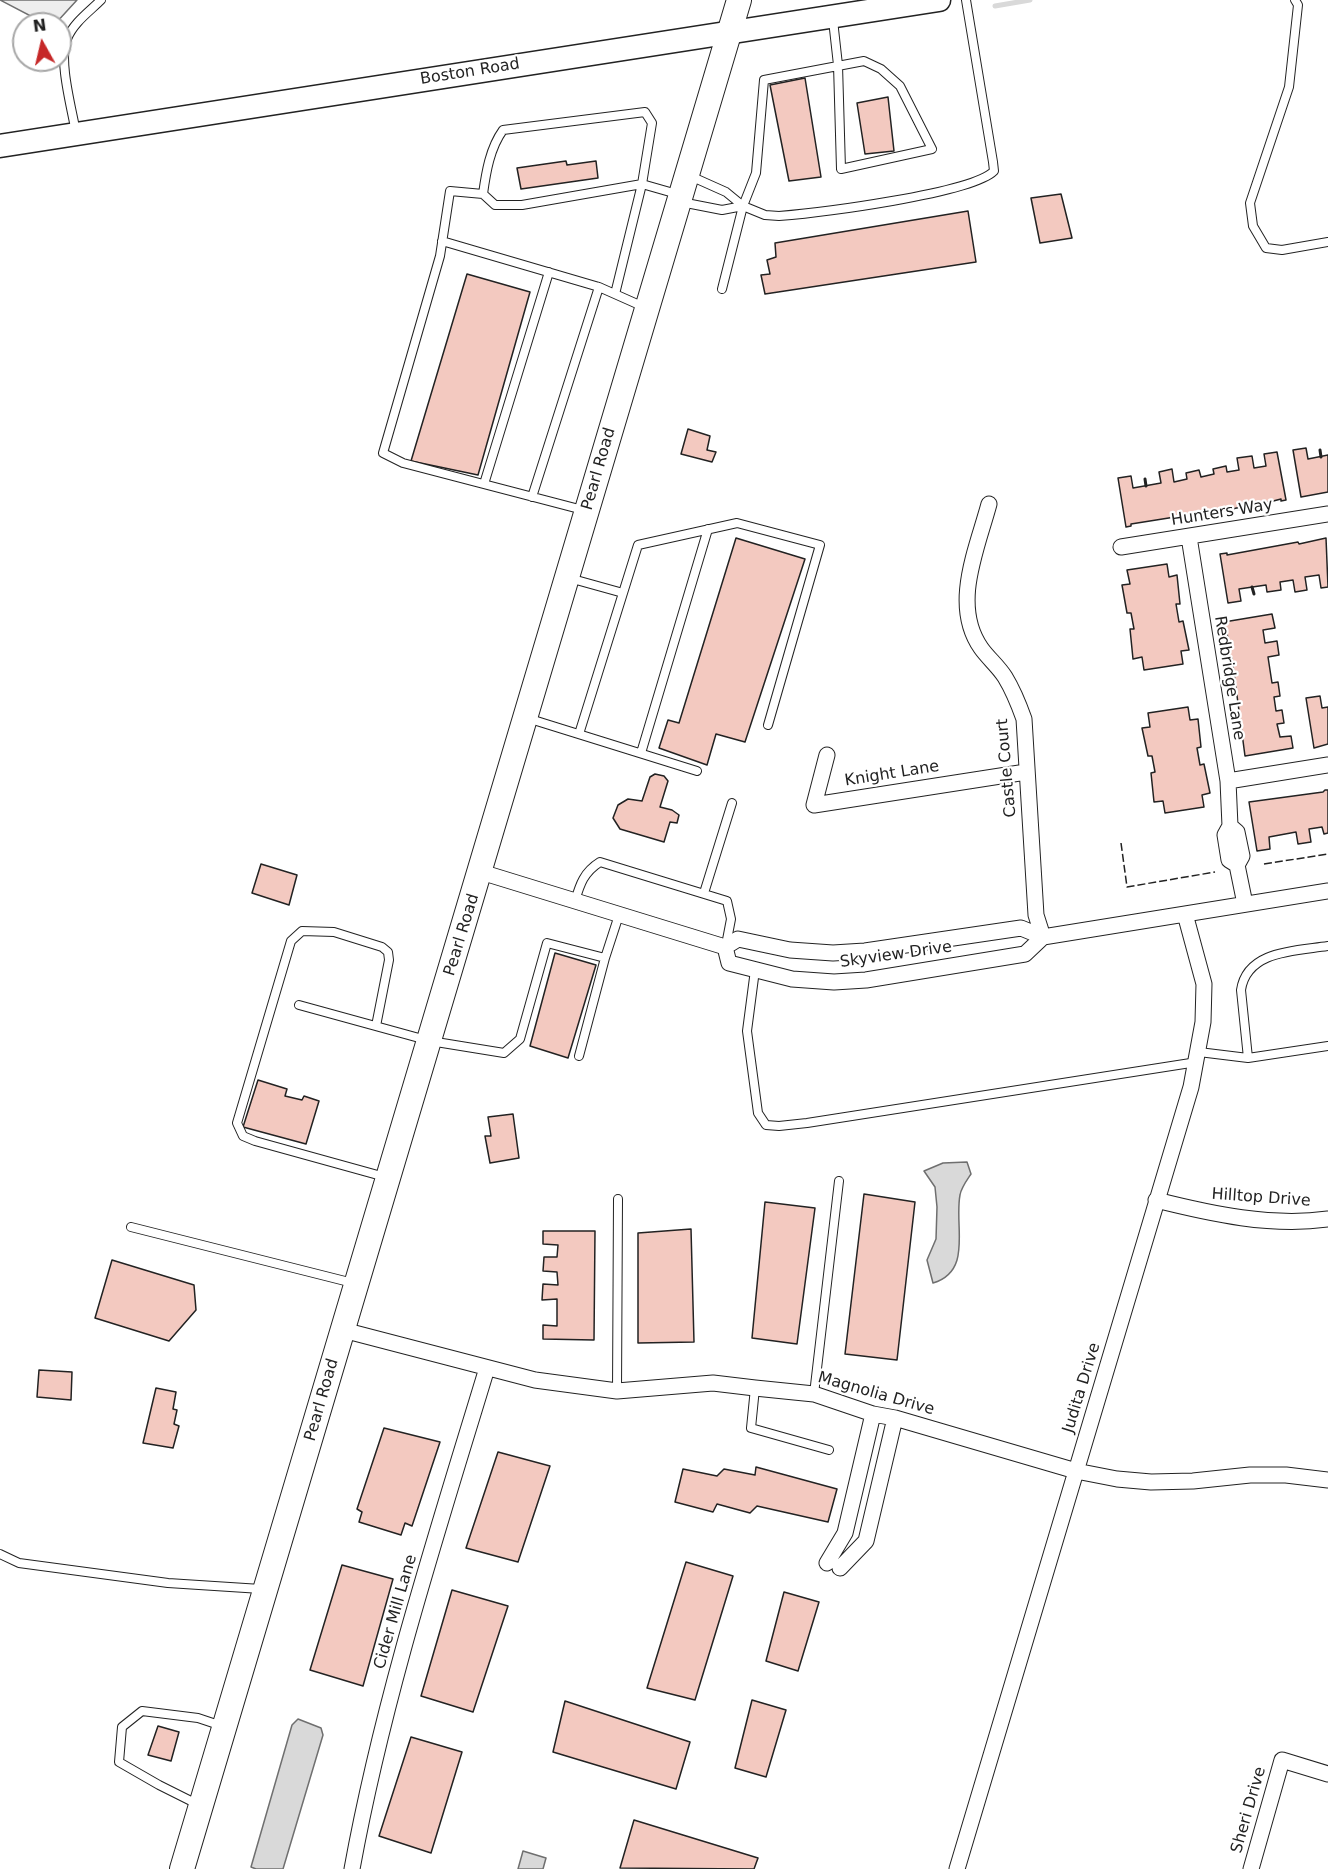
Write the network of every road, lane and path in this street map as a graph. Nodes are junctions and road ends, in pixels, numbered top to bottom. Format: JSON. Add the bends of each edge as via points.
{"nodes":[{"id":1,"x":101,"y":0,"type":"edge"},
{"id":2,"x":739,"y":0,"type":"edge"},
{"id":3,"x":939,"y":0,"type":"edge"},
{"id":4,"x":966,"y":0,"type":"edge"},
{"id":5,"x":1295,"y":0,"type":"edge"},
{"id":6,"x":832,"y":16,"type":"junction"},
{"id":7,"x":730,"y":33,"type":"junction"},
{"id":8,"x":838,"y":65,"type":"junction"},
{"id":9,"x":77,"y":134,"type":"junction"},
{"id":10,"x":0,"y":146,"type":"edge"},
{"id":11,"x":642,"y":184,"type":"junction"},
{"id":12,"x":682,"y":190,"type":"junction"},
{"id":13,"x":483,"y":194,"type":"junction"},
{"id":14,"x":743,"y":206,"type":"junction"},
{"id":15,"x":442,"y":241,"type":"junction"},
{"id":16,"x":1328,"y":242,"type":"edge"},
{"id":17,"x":549,"y":272,"type":"junction"},
{"id":18,"x":599,"y":287,"type":"junction"},
{"id":19,"x":722,"y":289,"type":"dead end"},
{"id":20,"x":615,"y":294,"type":"junction"},
{"id":21,"x":647,"y":309,"type":"junction"},
{"id":22,"x":484,"y":484,"type":"junction"},
{"id":23,"x":532,"y":497,"type":"junction"},
{"id":24,"x":989,"y":504,"type":"dead end"},
{"id":25,"x":586,"y":510,"type":"junction"},
{"id":26,"x":1328,"y":514,"type":"edge"},
{"id":27,"x":708,"y":529,"type":"junction"},
{"id":28,"x":1189,"y":537,"type":"junction"},
{"id":29,"x":1121,"y":547,"type":"dead end"},
{"id":30,"x":567,"y":578,"type":"junction"},
{"id":31,"x":623,"y":593,"type":"junction"},
{"id":32,"x":526,"y":718,"type":"junction"},
{"id":33,"x":768,"y":725,"type":"dead end"},
{"id":34,"x":579,"y":734,"type":"junction"},
{"id":35,"x":640,"y":753,"type":"junction"},
{"id":36,"x":827,"y":755,"type":"dead end"},
{"id":37,"x":1328,"y":765,"type":"edge"},
{"id":38,"x":697,"y":771,"type":"dead end"},
{"id":39,"x":1026,"y":772,"type":"junction"},
{"id":40,"x":1228,"y":781,"type":"junction"},
{"id":41,"x":732,"y":803,"type":"dead end"},
{"id":42,"x":480,"y":872,"type":"junction"},
{"id":43,"x":1328,"y":891,"type":"edge"},
{"id":44,"x":704,"y":893,"type":"junction"},
{"id":45,"x":575,"y":901,"type":"junction"},
{"id":46,"x":1245,"y":904,"type":"junction"},
{"id":47,"x":1185,"y":914,"type":"junction"},
{"id":48,"x":619,"y":915,"type":"junction"},
{"id":49,"x":1043,"y":937,"type":"junction"},
{"id":50,"x":1328,"y":946,"type":"edge"},
{"id":51,"x":725,"y":947,"type":"junction"},
{"id":52,"x":605,"y":957,"type":"junction"},
{"id":53,"x":755,"y":970,"type":"junction"},
{"id":54,"x":299,"y":1005,"type":"dead end"},
{"id":55,"x":376,"y":1026,"type":"junction"},
{"id":56,"x":430,"y":1041,"type":"junction"},
{"id":57,"x":1328,"y":1046,"type":"edge"},
{"id":58,"x":579,"y":1056,"type":"dead end"},
{"id":59,"x":1198,"y":1057,"type":"junction"},
{"id":60,"x":1248,"y":1058,"type":"junction"},
{"id":61,"x":389,"y":1178,"type":"junction"},
{"id":62,"x":839,"y":1181,"type":"dead end"},
{"id":63,"x":618,"y":1199,"type":"dead end"},
{"id":64,"x":1156,"y":1200,"type":"junction"},
{"id":65,"x":1328,"y":1219,"type":"edge"},
{"id":66,"x":131,"y":1227,"type":"dead end"},
{"id":67,"x":357,"y":1284,"type":"junction"},
{"id":68,"x":343,"y":1330,"type":"junction"},
{"id":69,"x":487,"y":1368,"type":"junction"},
{"id":70,"x":755,"y":1388,"type":"junction"},
{"id":71,"x":617,"y":1391,"type":"junction"},
{"id":72,"x":813,"y":1394,"type":"junction"},
{"id":73,"x":873,"y":1413,"type":"junction"},
{"id":74,"x":895,"y":1418,"type":"junction"},
{"id":75,"x":830,"y":1450,"type":"dead end"},
{"id":76,"x":1076,"y":1471,"type":"junction"},
{"id":77,"x":1328,"y":1480,"type":"edge"},
{"id":78,"x":0,"y":1554,"type":"edge"},
{"id":79,"x":266,"y":1589,"type":"junction"},
{"id":80,"x":225,"y":1727,"type":"junction"},
{"id":81,"x":1328,"y":1774,"type":"edge"},
{"id":82,"x":201,"y":1806,"type":"junction"},
{"id":83,"x":182,"y":1869,"type":"edge"},
{"id":84,"x":352,"y":1869,"type":"edge"},
{"id":85,"x":957,"y":1869,"type":"edge"},
{"id":86,"x":1251,"y":1869,"type":"edge"}],
"edges":[{"from":1,"to":9,"type":"lane","via":[[75,24],[63,55]]},
{"from":2,"to":7,"type":"main road","name":"Pearl Road"},
{"from":3,"to":6,"type":"street","name":"Boston Road"},
{"from":4,"to":14,"type":"lane","via":[[993,162],[994,171],[988,177],[902,199],[801,214],[779,216]]},
{"from":5,"to":16,"type":"lane","via":[[1298,4],[1289,87],[1250,204],[1253,226],[1266,248],[1282,250]]},
{"from":6,"to":7,"type":"street","name":"Boston Road"},
{"from":6,"to":8,"type":"lane"},
{"from":7,"to":9,"type":"street","name":"Boston Road"},
{"from":7,"to":12,"type":"main road","name":"Pearl Road"},
{"from":8,"to":8,"type":"lane","via":[[841,169],[932,149],[900,86],[881,69],[864,61]]},
{"from":8,"to":14,"type":"lane","via":[[764,80],[756,173]]},
{"from":9,"to":10,"type":"street","name":"Boston Road"},
{"from":11,"to":12,"type":"lane"},
{"from":11,"to":13,"type":"lane","via":[[522,205],[495,205]]},
{"from":11,"to":13,"type":"lane","via":[[652,123],[645,112],[503,130],[487,169]]},
{"from":11,"to":20,"type":"lane"},
{"from":12,"to":14,"type":"lane","via":[[726,192]]},
{"from":12,"to":14,"type":"lane","via":[[722,210]]},
{"from":12,"to":21,"type":"main road","name":"Pearl Road"},
{"from":13,"to":15,"type":"lane","via":[[450,191]]},
{"from":14,"to":19,"type":"lane"},
{"from":15,"to":17,"type":"lane"},
{"from":15,"to":22,"type":"lane","via":[[383,453],[403,463]]},
{"from":17,"to":18,"type":"lane"},
{"from":17,"to":22,"type":"lane"},
{"from":18,"to":20,"type":"lane"},
{"from":18,"to":23,"type":"lane"},
{"from":20,"to":21,"type":"lane"},
{"from":21,"to":25,"type":"main road","name":"Pearl Road"},
{"from":22,"to":23,"type":"lane"},
{"from":23,"to":25,"type":"lane"},
{"from":24,"to":39,"type":"street","name":"Castle Court","via":[[967,590],[967,610],[980,646],[1005,676],[1024,719]]},
{"from":25,"to":30,"type":"main road","name":"Pearl Road"},
{"from":26,"to":28,"type":"street","name":"Hunters Way"},
{"from":27,"to":31,"type":"lane","via":[[638,545]]},
{"from":27,"to":33,"type":"lane","via":[[737,523],[820,545]]},
{"from":27,"to":35,"type":"lane"},
{"from":28,"to":29,"type":"street","name":"Hunters Way"},
{"from":28,"to":40,"type":"street","name":"Redbridge Lane"},
{"from":30,"to":31,"type":"lane"},
{"from":30,"to":32,"type":"main road","name":"Pearl Road"},
{"from":31,"to":34,"type":"lane"},
{"from":32,"to":34,"type":"lane"},
{"from":32,"to":42,"type":"main road","name":"Pearl Road"},
{"from":34,"to":35,"type":"lane"},
{"from":35,"to":38,"type":"lane"},
{"from":36,"to":39,"type":"street","name":"Knight Lane","via":[[814,805]]},
{"from":37,"to":40,"type":"street"},
{"from":39,"to":49,"type":"street","name":"Castle Court","via":[[1036,915]]},
{"from":40,"to":46,"type":"street","name":"Redbridge Lane","via":[[1230,826],[1224,835],[1229,860],[1237,865]]},
{"from":41,"to":44,"type":"lane"},
{"from":42,"to":45,"type":"street","name":"Skyview Drive"},
{"from":42,"to":56,"type":"main road","name":"Pearl Road"},
{"from":43,"to":46,"type":"street","name":"Skyview Drive"},
{"from":44,"to":45,"type":"lane","via":[[600,862],[588,870]]},
{"from":44,"to":51,"type":"lane","via":[[728,901],[731,919]]},
{"from":45,"to":48,"type":"street","name":"Skyview Drive"},
{"from":46,"to":47,"type":"street","name":"Skyview Drive"},
{"from":47,"to":49,"type":"street","name":"Skyview Drive"},
{"from":47,"to":59,"type":"street","name":"Judita Drive","via":[[1204,984]]},
{"from":48,"to":51,"type":"street","name":"Skyview Drive"},
{"from":48,"to":52,"type":"lane"},
{"from":49,"to":51,"type":"street","name":"Skyview Drive","via":[[1021,928],[865,951],[790,950],[738,939]]},
{"from":49,"to":53,"type":"street","name":"Skyview Drive","via":[[1025,954],[866,980],[792,979]]},
{"from":50,"to":60,"type":"lane","via":[[1283,953],[1248,970],[1241,990]]},
{"from":51,"to":53,"type":"street","name":"Skyview Drive","via":[[729,963]]},
{"from":52,"to":56,"type":"lane","via":[[547,943],[520,1039],[504,1053]]},
{"from":52,"to":58,"type":"lane"},
{"from":53,"to":59,"type":"lane","via":[[747,1030],[758,1113],[766,1125],[807,1123]]},
{"from":54,"to":55,"type":"lane"},
{"from":55,"to":56,"type":"lane"},
{"from":55,"to":61,"type":"lane","via":[[388,952],[334,932],[302,931],[291,940],[237,1123],[243,1136],[255,1142]]},
{"from":56,"to":61,"type":"main road","name":"Pearl Road"},
{"from":57,"to":60,"type":"lane"},
{"from":59,"to":60,"type":"lane"},
{"from":59,"to":64,"type":"street","name":"Judita Drive"},
{"from":61,"to":67,"type":"main road","name":"Pearl Road"},
{"from":62,"to":72,"type":"lane"},
{"from":63,"to":71,"type":"lane"},
{"from":64,"to":65,"type":"street","name":"Hilltop Drive","via":[[1238,1218]]},
{"from":64,"to":76,"type":"street","name":"Judita Drive"},
{"from":66,"to":67,"type":"lane"},
{"from":67,"to":68,"type":"main road","name":"Pearl Road"},
{"from":68,"to":69,"type":"street","name":"Magnolia Drive"},
{"from":68,"to":79,"type":"main road","name":"Pearl Road"},
{"from":69,"to":71,"type":"street","name":"Magnolia Drive","via":[[535,1380]]},
{"from":69,"to":84,"type":"street","name":"Cider Mill Lane","via":[[414,1611],[366,1793]]},
{"from":70,"to":71,"type":"street","name":"Magnolia Drive","via":[[713,1383]]},
{"from":70,"to":72,"type":"street","name":"Magnolia Drive"},
{"from":70,"to":75,"type":"lane","via":[[751,1428]]},
{"from":72,"to":73,"type":"street","name":"Magnolia Drive"},
{"from":73,"to":74,"type":"street","name":"Magnolia Drive"},
{"from":73,"to":74,"type":"street","via":[[845,1533],[833,1565],[866,1541]]},
{"from":74,"to":76,"type":"street","name":"Magnolia Drive"},
{"from":76,"to":77,"type":"street","name":"Magnolia Drive","via":[[1151,1482],[1250,1475]]},
{"from":76,"to":85,"type":"street","name":"Judita Drive"},
{"from":78,"to":79,"type":"lane","via":[[19,1563],[168,1583]]},
{"from":79,"to":80,"type":"main road","name":"Pearl Road"},
{"from":80,"to":82,"type":"main road","name":"Pearl Road"},
{"from":80,"to":82,"type":"lane","via":[[198,1718],[142,1711],[122,1727],[119,1762]]},
{"from":81,"to":86,"type":"street","name":"Sheri Drive","via":[[1282,1760]]},
{"from":82,"to":83,"type":"main road","name":"Pearl Road"}]}
